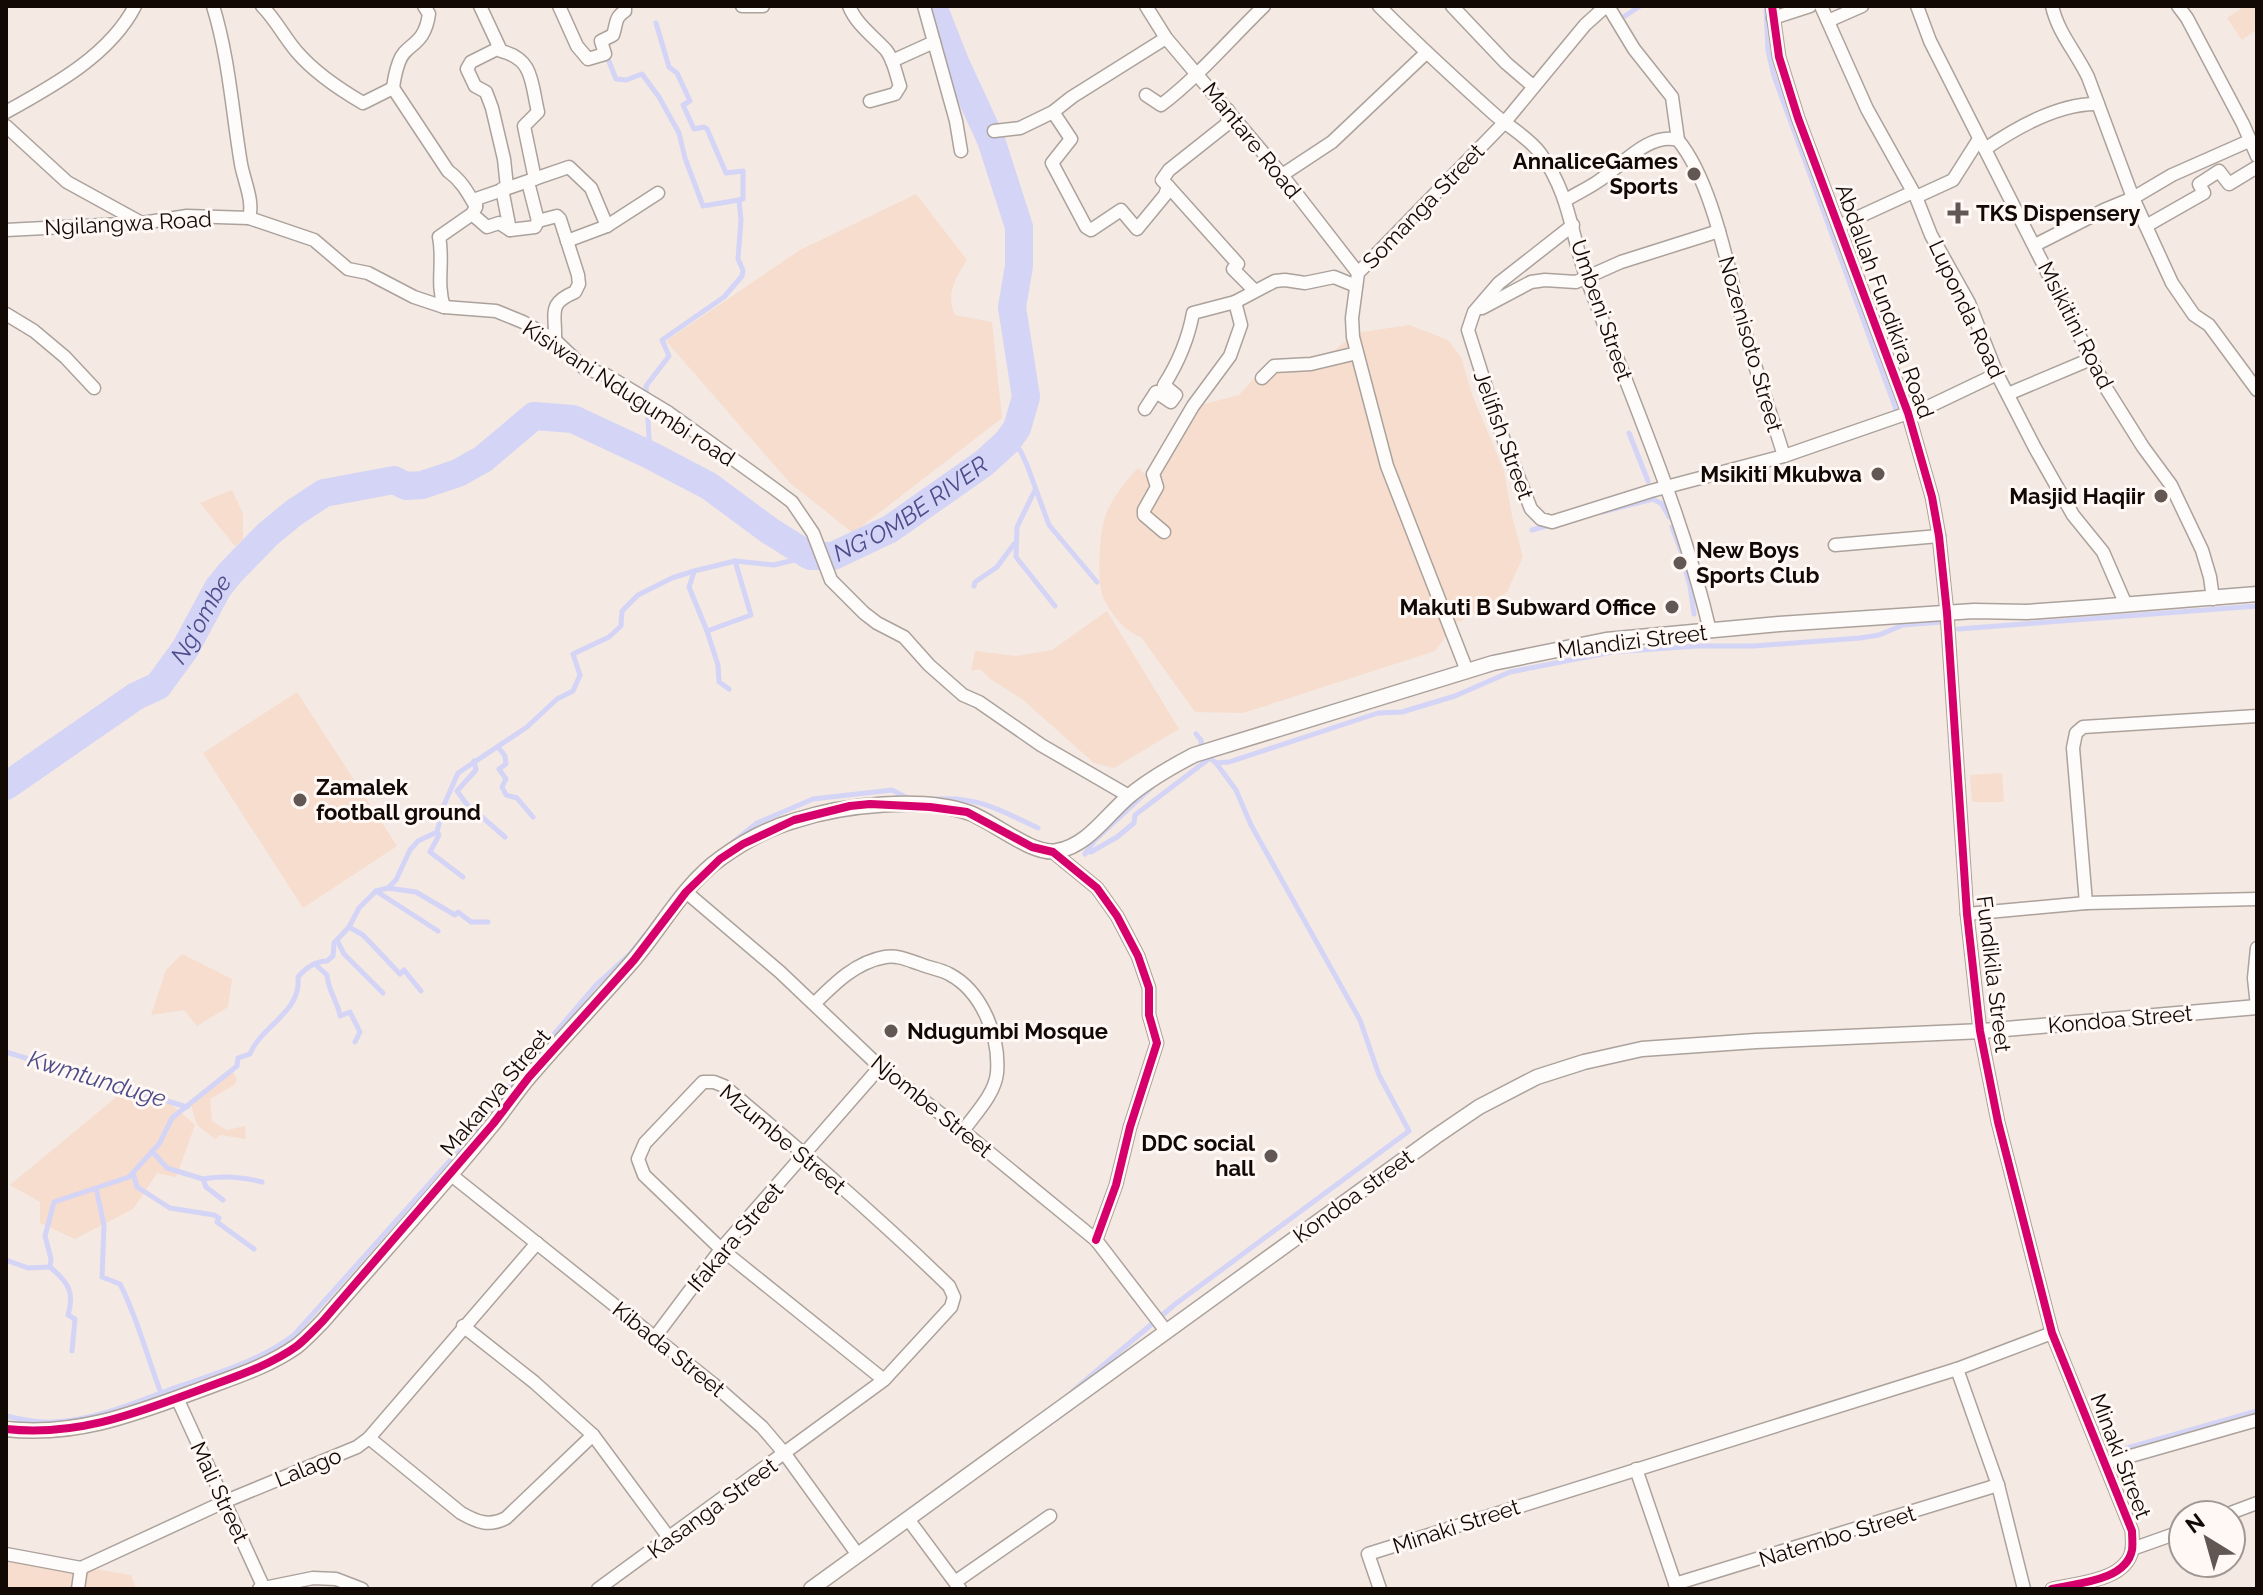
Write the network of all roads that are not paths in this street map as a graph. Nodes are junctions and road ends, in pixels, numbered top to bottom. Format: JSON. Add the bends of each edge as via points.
{"nodes":[{"id":1,"x":135,"y":6,"type":"edge"},
{"id":2,"x":213,"y":6,"type":"edge"},
{"id":3,"x":283,"y":6,"type":"edge"},
{"id":4,"x":424,"y":6,"type":"edge"},
{"id":5,"x":480,"y":6,"type":"edge"},
{"id":6,"x":559,"y":6,"type":"edge"},
{"id":7,"x":625,"y":6,"type":"edge"},
{"id":8,"x":742,"y":6,"type":"edge"},
{"id":9,"x":763,"y":6,"type":"edge"},
{"id":10,"x":849,"y":6,"type":"edge"},
{"id":11,"x":924,"y":6,"type":"edge"},
{"id":12,"x":1146,"y":6,"type":"edge"},
{"id":13,"x":1264,"y":6,"type":"edge"},
{"id":14,"x":1379,"y":6,"type":"edge"},
{"id":15,"x":1452,"y":6,"type":"edge"},
{"id":16,"x":1607,"y":6,"type":"edge"},
{"id":17,"x":1810,"y":6,"type":"edge"},
{"id":18,"x":1821,"y":6,"type":"edge"},
{"id":19,"x":1862,"y":6,"type":"edge"},
{"id":20,"x":1917,"y":6,"type":"edge"},
{"id":21,"x":2052,"y":6,"type":"edge"},
{"id":22,"x":2178,"y":6,"type":"edge"},
{"id":23,"x":265,"y":10,"type":"edge"},
{"id":24,"x":1772,"y":12,"type":"edge"},
{"id":25,"x":1828,"y":21,"type":"junction"},
{"id":26,"x":1166,"y":38,"type":"junction"},
{"id":27,"x":934,"y":42,"type":"junction"},
{"id":28,"x":499,"y":48,"type":"junction"},
{"id":29,"x":1426,"y":53,"type":"junction"},
{"id":30,"x":892,"y":61,"type":"junction"},
{"id":31,"x":1196,"y":72,"type":"junction"},
{"id":32,"x":1533,"y":86,"type":"junction"},
{"id":33,"x":393,"y":88,"type":"junction"},
{"id":34,"x":1146,"y":95,"type":"dead end"},
{"id":35,"x":870,"y":101,"type":"dead end"},
{"id":36,"x":2098,"y":104,"type":"junction"},
{"id":37,"x":1228,"y":110,"type":"junction"},
{"id":38,"x":6,"y":112,"type":"edge"},
{"id":39,"x":1053,"y":112,"type":"junction"},
{"id":40,"x":2257,"y":116,"type":"edge"},
{"id":41,"x":1504,"y":123,"type":"junction"},
{"id":42,"x":2243,"y":124,"type":"junction"},
{"id":43,"x":6,"y":126,"type":"edge"},
{"id":44,"x":994,"y":131,"type":"dead end"},
{"id":45,"x":1678,"y":140,"type":"junction"},
{"id":46,"x":2249,"y":141,"type":"junction"},
{"id":47,"x":1982,"y":144,"type":"junction"},
{"id":48,"x":961,"y":151,"type":"dead end"},
{"id":49,"x":2257,"y":156,"type":"edge"},
{"id":50,"x":2257,"y":167,"type":"edge"},
{"id":51,"x":1282,"y":175,"type":"junction"},
{"id":52,"x":531,"y":180,"type":"junction"},
{"id":53,"x":1168,"y":186,"type":"junction"},
{"id":54,"x":504,"y":188,"type":"junction"},
{"id":55,"x":658,"y":193,"type":"dead end"},
{"id":56,"x":1914,"y":195,"type":"junction"},
{"id":57,"x":2133,"y":198,"type":"junction"},
{"id":58,"x":1566,"y":200,"type":"junction"},
{"id":59,"x":474,"y":211,"type":"junction"},
{"id":60,"x":249,"y":218,"type":"junction"},
{"id":61,"x":538,"y":221,"type":"junction"},
{"id":62,"x":142,"y":223,"type":"junction"},
{"id":63,"x":1573,"y":225,"type":"junction"},
{"id":64,"x":607,"y":226,"type":"junction"},
{"id":65,"x":1839,"y":226,"type":"junction"},
{"id":66,"x":2146,"y":226,"type":"junction"},
{"id":67,"x":6,"y":230,"type":"edge"},
{"id":68,"x":510,"y":230,"type":"junction"},
{"id":69,"x":1719,"y":231,"type":"junction"},
{"id":70,"x":567,"y":241,"type":"junction"},
{"id":71,"x":2035,"y":245,"type":"junction"},
{"id":72,"x":1586,"y":278,"type":"junction"},
{"id":73,"x":1357,"y":279,"type":"junction"},
{"id":74,"x":1255,"y":291,"type":"junction"},
{"id":75,"x":1235,"y":302,"type":"junction"},
{"id":76,"x":444,"y":307,"type":"junction"},
{"id":77,"x":1474,"y":312,"type":"junction"},
{"id":78,"x":6,"y":314,"type":"edge"},
{"id":79,"x":555,"y":340,"type":"junction"},
{"id":80,"x":1357,"y":353,"type":"junction"},
{"id":81,"x":2091,"y":359,"type":"junction"},
{"id":82,"x":1997,"y":374,"type":"junction"},
{"id":83,"x":1262,"y":378,"type":"dead end"},
{"id":84,"x":94,"y":388,"type":"dead end"},
{"id":85,"x":2257,"y":390,"type":"edge"},
{"id":86,"x":2008,"y":394,"type":"junction"},
{"id":87,"x":1145,"y":409,"type":"dead end"},
{"id":88,"x":1909,"y":414,"type":"junction"},
{"id":89,"x":1784,"y":456,"type":"junction"},
{"id":90,"x":1668,"y":488,"type":"junction"},
{"id":91,"x":1164,"y":532,"type":"dead end"},
{"id":92,"x":1939,"y":536,"type":"junction"},
{"id":93,"x":1835,"y":545,"type":"dead end"},
{"id":94,"x":2257,"y":594,"type":"edge"},
{"id":95,"x":2213,"y":599,"type":"junction"},
{"id":96,"x":2126,"y":605,"type":"junction"},
{"id":97,"x":1947,"y":613,"type":"junction"},
{"id":98,"x":1710,"y":631,"type":"junction"},
{"id":99,"x":1467,"y":671,"type":"junction"},
{"id":100,"x":2257,"y":716,"type":"edge"},
{"id":101,"x":1129,"y":796,"type":"junction"},
{"id":102,"x":1053,"y":852,"type":"junction"},
{"id":103,"x":686,"y":892,"type":"junction"},
{"id":104,"x":2257,"y":899,"type":"edge"},
{"id":105,"x":2086,"y":903,"type":"junction"},
{"id":106,"x":1967,"y":914,"type":"junction"},
{"id":107,"x":2257,"y":948,"type":"edge"},
{"id":108,"x":815,"y":1003,"type":"junction"},
{"id":109,"x":2257,"y":1006,"type":"edge"},
{"id":110,"x":1981,"y":1031,"type":"junction"},
{"id":111,"x":880,"y":1067,"type":"junction"},
{"id":112,"x":963,"y":1131,"type":"junction"},
{"id":113,"x":804,"y":1154,"type":"junction"},
{"id":114,"x":450,"y":1174,"type":"junction"},
{"id":115,"x":1096,"y":1240,"type":"junction"},
{"id":116,"x":537,"y":1243,"type":"junction"},
{"id":117,"x":721,"y":1249,"type":"junction"},
{"id":118,"x":463,"y":1326,"type":"junction"},
{"id":119,"x":1166,"y":1331,"type":"junction"},
{"id":120,"x":2052,"y":1333,"type":"junction"},
{"id":121,"x":655,"y":1337,"type":"junction"},
{"id":122,"x":1957,"y":1369,"type":"junction"},
{"id":123,"x":884,"y":1380,"type":"junction"},
{"id":124,"x":177,"y":1398,"type":"junction"},
{"id":125,"x":2257,"y":1420,"type":"edge"},
{"id":126,"x":6,"y":1429,"type":"edge"},
{"id":127,"x":593,"y":1435,"type":"junction"},
{"id":128,"x":369,"y":1438,"type":"junction"},
{"id":129,"x":785,"y":1454,"type":"junction"},
{"id":130,"x":2106,"y":1463,"type":"junction"},
{"id":131,"x":1636,"y":1469,"type":"junction"},
{"id":132,"x":1998,"y":1485,"type":"junction"},
{"id":133,"x":226,"y":1501,"type":"junction"},
{"id":134,"x":1050,"y":1516,"type":"dead end"},
{"id":135,"x":908,"y":1519,"type":"junction"},
{"id":136,"x":2167,"y":1537,"type":"edge"},
{"id":137,"x":670,"y":1539,"type":"junction"},
{"id":138,"x":2132,"y":1549,"type":"junction"},
{"id":139,"x":6,"y":1554,"type":"edge"},
{"id":140,"x":858,"y":1555,"type":"junction"},
{"id":141,"x":81,"y":1568,"type":"junction"},
{"id":142,"x":958,"y":1585,"type":"edge"},
{"id":143,"x":1676,"y":1587,"type":"edge"},
{"id":144,"x":261,"y":1588,"type":"edge"},
{"id":145,"x":78,"y":1589,"type":"edge"},
{"id":146,"x":362,"y":1589,"type":"edge"},
{"id":147,"x":598,"y":1589,"type":"edge"},
{"id":148,"x":811,"y":1589,"type":"edge"},
{"id":149,"x":1380,"y":1589,"type":"edge"},
{"id":150,"x":2024,"y":1589,"type":"edge"},
{"id":151,"x":2052,"y":1589,"type":"edge"}],
"edges":[{"from":1,"to":38,"type":"street","via":[[103,48]]},
{"from":2,"to":60,"type":"street","via":[[226,51],[252,210]]},
{"from":3,"to":23,"type":"street","via":[[273,15]]},
{"from":4,"to":33,"type":"street","via":[[427,29],[399,62]]},
{"from":5,"to":28,"type":"street"},
{"from":6,"to":7,"type":"street","via":[[588,59],[605,54],[601,41],[613,35]]},
{"from":8,"to":9,"type":"street"},
{"from":10,"to":30,"type":"street"},
{"from":11,"to":27,"type":"street"},
{"from":12,"to":26,"type":"street","name":"Mantare Road"},
{"from":13,"to":31,"type":"street"},
{"from":14,"to":29,"type":"street","name":"Umbeni Street"},
{"from":15,"to":32,"type":"street"},
{"from":16,"to":32,"type":"street","name":"Somanga Street"},
{"from":16,"to":45,"type":"street","via":[[1672,97]]},
{"from":17,"to":24,"type":"street"},
{"from":18,"to":25,"type":"street","name":"Luponda Road"},
{"from":19,"to":25,"type":"street"},
{"from":20,"to":47,"type":"street","name":"Msikitini Road"},
{"from":21,"to":36,"type":"street"},
{"from":22,"to":42,"type":"street"},
{"from":23,"to":33,"type":"street","via":[[296,51],[334,87],[363,103]]},
{"from":24,"to":65,"type":"street","name":"Abdallah Fundikira Road","via":[[1798,118]]},
{"from":25,"to":56,"type":"street","name":"Luponda Road","via":[[1867,109]]},
{"from":26,"to":31,"type":"street","name":"Mantare Road"},
{"from":26,"to":39,"type":"street"},
{"from":27,"to":30,"type":"street"},
{"from":27,"to":48,"type":"street"},
{"from":28,"to":52,"type":"street","via":[[526,64],[531,81],[538,112],[524,126]]},
{"from":28,"to":54,"type":"street","via":[[467,69],[492,108],[504,159]]},
{"from":29,"to":41,"type":"street","name":"Umbeni Street"},
{"from":29,"to":51,"type":"street","via":[[1332,142]]},
{"from":30,"to":35,"type":"street","via":[[900,90]]},
{"from":31,"to":34,"type":"street","via":[[1161,105]]},
{"from":31,"to":37,"type":"street","name":"Mantare Road"},
{"from":32,"to":41,"type":"street","name":"Somanga Street"},
{"from":33,"to":59,"type":"street","via":[[448,171],[460,180]]},
{"from":36,"to":47,"type":"street","via":[[2068,106]]},
{"from":36,"to":57,"type":"street"},
{"from":37,"to":51,"type":"street","name":"Mantare Road"},
{"from":37,"to":53,"type":"street","via":[[1227,124],[1169,170],[1162,180]]},
{"from":39,"to":44,"type":"street","via":[[1020,128]]},
{"from":39,"to":53,"type":"street","via":[[1071,139],[1052,163],[1086,227],[1091,230],[1121,210],[1137,229]]},
{"from":40,"to":42,"type":"street"},
{"from":41,"to":58,"type":"street","name":"Umbeni Street","via":[[1539,152]]},
{"from":41,"to":73,"type":"street","name":"Somanga Street"},
{"from":42,"to":46,"type":"street"},
{"from":43,"to":62,"type":"street","via":[[67,182]]},
{"from":45,"to":58,"type":"street","via":[[1668,137],[1647,145]]},
{"from":45,"to":69,"type":"street","name":"Nozenisoto Street","via":[[1694,165]]},
{"from":46,"to":49,"type":"street"},
{"from":46,"to":57,"type":"street"},
{"from":47,"to":56,"type":"street","via":[[1953,180]]},
{"from":47,"to":71,"type":"street","name":"Msikitini Road"},
{"from":50,"to":66,"type":"street","via":[[2229,184],[2219,171],[2199,184],[2204,193]]},
{"from":51,"to":73,"type":"street","name":"Mantare Road"},
{"from":52,"to":54,"type":"street"},
{"from":52,"to":61,"type":"street"},
{"from":52,"to":64,"type":"street","via":[[573,169],[591,188]]},
{"from":53,"to":74,"type":"street","via":[[1238,264],[1233,269]]},
{"from":54,"to":59,"type":"street","via":[[476,199]]},
{"from":54,"to":68,"type":"street"},
{"from":55,"to":64,"type":"street"},
{"from":56,"to":65,"type":"street"},
{"from":56,"to":82,"type":"street","name":"Luponda Road","via":[[1969,303]]},
{"from":57,"to":66,"type":"street"},
{"from":57,"to":71,"type":"street"},
{"from":58,"to":63,"type":"street","name":"Umbeni Street"},
{"from":59,"to":68,"type":"street","via":[[487,227],[499,223]]},
{"from":59,"to":76,"type":"street","via":[[439,237]]},
{"from":60,"to":62,"type":"street","name":"Ngilangwa Road","via":[[187,216]]},
{"from":60,"to":76,"type":"street","name":"Kisiwani Ndugumbi road","via":[[314,240],[348,269]]},
{"from":61,"to":68,"type":"street","via":[[535,227]]},
{"from":61,"to":70,"type":"street","via":[[557,216]]},
{"from":62,"to":67,"type":"street","name":"Ngilangwa Road"},
{"from":63,"to":72,"type":"street","name":"Umbeni Street"},
{"from":63,"to":77,"type":"street","via":[[1499,283]]},
{"from":64,"to":70,"type":"street"},
{"from":65,"to":88,"type":"street","name":"Abdallah Fundikira Road"},
{"from":66,"to":85,"type":"street","via":[[2172,283]]},
{"from":69,"to":72,"type":"street","name":"Nozenisoto Street"},
{"from":69,"to":89,"type":"street","name":"Nozenisoto Street"},
{"from":70,"to":79,"type":"street","via":[[579,284],[557,302]]},
{"from":71,"to":81,"type":"street","name":"Msikitini Road"},
{"from":72,"to":77,"type":"street","via":[[1531,282]]},
{"from":72,"to":90,"type":"street","name":"Umbeni Street"},
{"from":73,"to":74,"type":"street","via":[[1275,281]]},
{"from":73,"to":80,"type":"street","name":"Somanga Street","via":[[1352,318]]},
{"from":74,"to":75,"type":"street"},
{"from":75,"to":87,"type":"street","via":[[1193,313],[1179,362],[1164,385],[1176,395],[1171,402],[1156,392]]},
{"from":75,"to":91,"type":"street","via":[[1241,325],[1230,356],[1153,474],[1157,487],[1144,515]]},
{"from":76,"to":79,"type":"street","name":"Kisiwani Ndugumbi road","via":[[496,311]]},
{"from":77,"to":90,"type":"street","name":"Jelifish Street","via":[[1468,330],[1498,425],[1531,509],[1541,519],[1552,522]]},
{"from":78,"to":84,"type":"street","via":[[59,352]]},
{"from":79,"to":101,"type":"street","name":"Kisiwani Ndugumbi road","via":[[584,368],[658,406],[792,502],[813,533],[831,580],[864,613],[904,637],[963,695]]},
{"from":80,"to":83,"type":"street","via":[[1274,366]]},
{"from":80,"to":99,"type":"street","name":"Somanga Street","via":[[1387,466]]},
{"from":81,"to":86,"type":"street"},
{"from":81,"to":95,"type":"street","name":"Msikitini Road","via":[[2177,497],[2202,550]]},
{"from":82,"to":86,"type":"street","name":"Luponda Road"},
{"from":82,"to":88,"type":"street","name":"Nozenisoto Street"},
{"from":86,"to":96,"type":"street","name":"Luponda Road","via":[[2073,515],[2103,552]]},
{"from":88,"to":89,"type":"street","name":"Nozenisoto Street"},
{"from":88,"to":92,"type":"street","name":"Abdallah Fundikira Road"},
{"from":89,"to":90,"type":"street","name":"Nozenisoto Street"},
{"from":90,"to":98,"type":"street","name":"Umbeni Street"},
{"from":92,"to":93,"type":"street"},
{"from":92,"to":97,"type":"street","name":"Abdallah Fundikira Road"},
{"from":94,"to":95,"type":"street","name":"Mlandizi Street"},
{"from":95,"to":96,"type":"street","name":"Mlandizi Street"},
{"from":96,"to":97,"type":"street","name":"Mlandizi Street"},
{"from":97,"to":98,"type":"street","name":"Mlandizi Street"},
{"from":97,"to":106,"type":"street","name":"Fundikila Street"},
{"from":98,"to":99,"type":"street","name":"Mlandizi Street","via":[[1606,640]]},
{"from":99,"to":101,"type":"street","name":"Mlandizi Street","via":[[1202,752]]},
{"from":100,"to":105,"type":"street","via":[[2083,727],[2076,733]]},
{"from":101,"to":102,"type":"street","name":"Mlandizi Street","via":[[1083,840]]},
{"from":102,"to":103,"type":"street","name":"Makanya Street","via":[[1032,847],[967,812],[850,806],[794,820],[743,844]]},
{"from":102,"to":115,"type":"street","via":[[1097,888],[1117,916],[1149,988],[1157,1043]]},
{"from":103,"to":108,"type":"street","name":"Njombe Street"},
{"from":103,"to":114,"type":"street","name":"Makanya Street"},
{"from":104,"to":105,"type":"street"},
{"from":105,"to":106,"type":"street"},
{"from":106,"to":110,"type":"street","name":"Fundikila Street"},
{"from":107,"to":109,"type":"street"},
{"from":108,"to":111,"type":"street","name":"Njombe Street"},
{"from":108,"to":112,"type":"street","via":[[863,963],[886,957],[905,958],[948,974],[970,989],[995,1042],[997,1076]]},
{"from":109,"to":110,"type":"street","name":"Kondoa Street"},
{"from":110,"to":119,"type":"street","name":"Kondoa street","via":[[1642,1049],[1537,1077],[1435,1137]]},
{"from":110,"to":120,"type":"street","name":"Fundikila Street","via":[[1998,1122]]},
{"from":111,"to":112,"type":"street","name":"Njombe Street"},
{"from":111,"to":113,"type":"street","name":"Ifakara Street"},
{"from":112,"to":115,"type":"street","name":"Njombe Street"},
{"from":113,"to":117,"type":"street","name":"Ifakara Street"},
{"from":113,"to":117,"type":"street","name":"Mzumbe Street","via":[[714,1082],[703,1082],[645,1143],[638,1159],[644,1175]]},
{"from":113,"to":123,"type":"street","name":"Mzumbe Street","via":[[893,1232],[954,1297],[951,1307]]},
{"from":114,"to":116,"type":"street","name":"Kibada Street"},
{"from":114,"to":124,"type":"street","name":"Makanya Street","via":[[298,1346]]},
{"from":115,"to":119,"type":"street","name":"Njombe Street"},
{"from":116,"to":118,"type":"street","name":"Lalago"},
{"from":116,"to":121,"type":"street","name":"Kibada Street"},
{"from":117,"to":121,"type":"street","name":"Ifakara Street"},
{"from":117,"to":123,"type":"street","name":"Mzumbe Street"},
{"from":118,"to":127,"type":"street"},
{"from":118,"to":128,"type":"street","name":"Lalago"},
{"from":119,"to":135,"type":"street","name":"Kondoa street"},
{"from":120,"to":122,"type":"street","name":"Minaki Street"},
{"from":120,"to":130,"type":"street","name":"Minaki Street"},
{"from":121,"to":129,"type":"street","name":"Kibada Street","via":[[762,1427]]},
{"from":122,"to":131,"type":"street","name":"Minaki Street"},
{"from":122,"to":132,"type":"street"},
{"from":123,"to":129,"type":"street","name":"Mzumbe Street"},
{"from":124,"to":126,"type":"street","name":"Makanya Street","via":[[88,1427],[48,1432]]},
{"from":124,"to":133,"type":"street","name":"Mali Street"},
{"from":125,"to":130,"type":"street"},
{"from":127,"to":128,"type":"street","via":[[506,1518],[487,1524],[461,1513]]},
{"from":127,"to":137,"type":"street"},
{"from":128,"to":133,"type":"street","name":"Lalago"},
{"from":129,"to":137,"type":"street","name":"Kasanga Street"},
{"from":129,"to":140,"type":"street","name":"Kibada Street"},
{"from":130,"to":138,"type":"street","name":"Minaki Street","via":[[2132,1531]]},
{"from":131,"to":143,"type":"street"},
{"from":131,"to":149,"type":"street","name":"Minaki Street","via":[[1368,1554]]},
{"from":132,"to":143,"type":"street","name":"Natembo Street"},
{"from":132,"to":150,"type":"street"},
{"from":133,"to":141,"type":"street","name":"Lalago"},
{"from":133,"to":144,"type":"street","name":"Mali Street"},
{"from":134,"to":142,"type":"street"},
{"from":135,"to":140,"type":"street","name":"Kondoa street"},
{"from":135,"to":142,"type":"street"},
{"from":136,"to":138,"type":"street"},
{"from":137,"to":147,"type":"street","name":"Kasanga Street"},
{"from":138,"to":151,"type":"street","name":"Minaki Street","via":[[2125,1565],[2105,1577]]},
{"from":139,"to":141,"type":"street"},
{"from":140,"to":148,"type":"street","name":"Kondoa street"},
{"from":141,"to":145,"type":"street"},
{"from":144,"to":146,"type":"street","via":[[313,1578],[336,1579]]}]}
